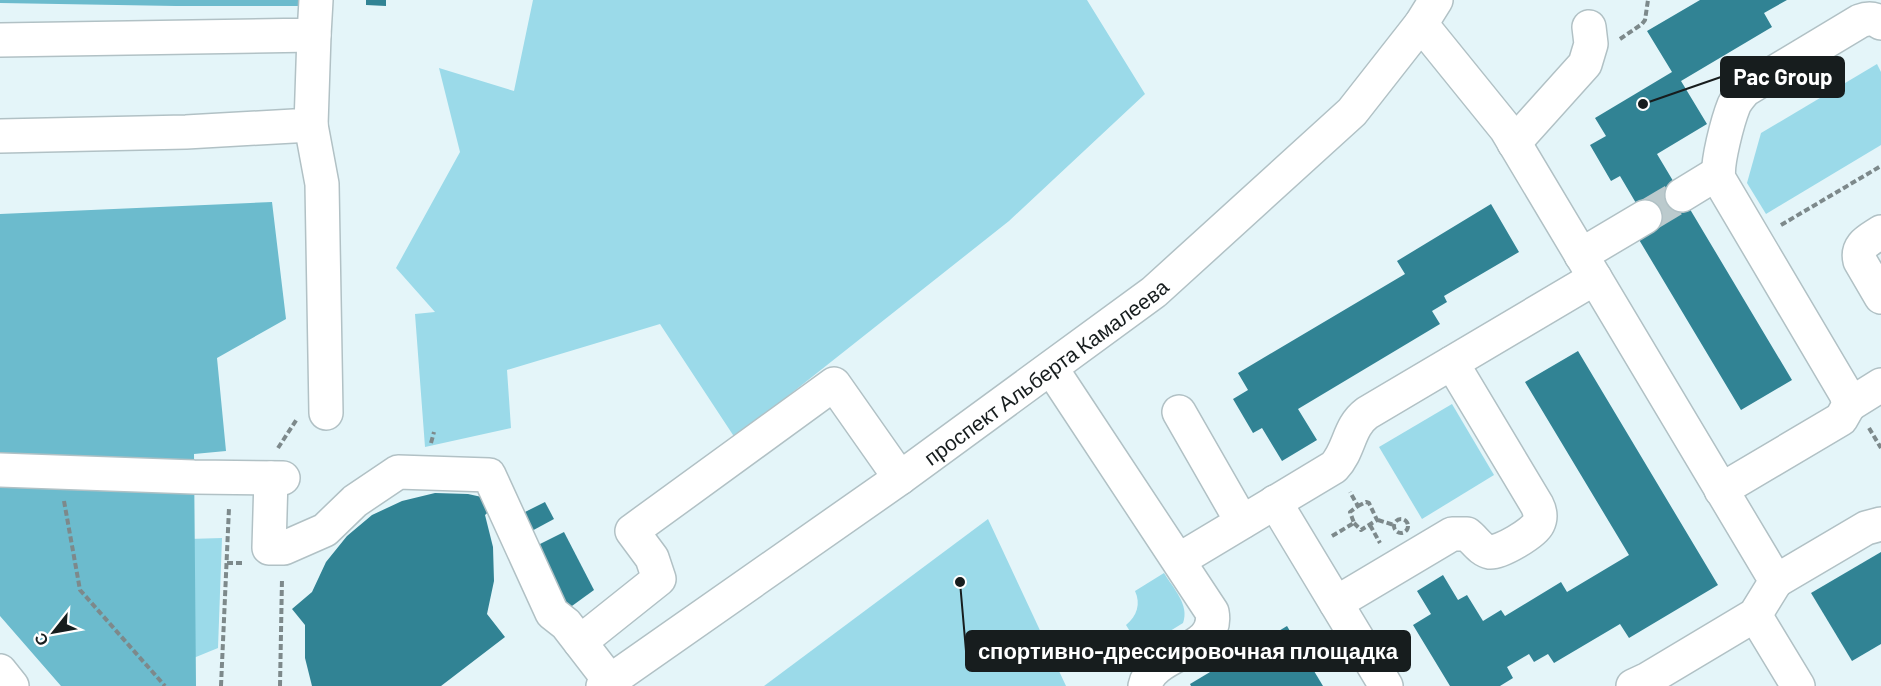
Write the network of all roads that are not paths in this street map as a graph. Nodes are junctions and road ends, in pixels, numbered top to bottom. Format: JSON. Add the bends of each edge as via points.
{"nodes":[{"id":1,"x":316,"y":0,"type":"edge"},
{"id":2,"x":1428,"y":12,"type":"edge"},
{"id":3,"x":1881,"y":23,"type":"edge"},
{"id":4,"x":314,"y":35,"type":"junction"},
{"id":5,"x":0,"y":40,"type":"edge"},
{"id":6,"x":1588,"y":42,"type":"road end"},
{"id":7,"x":311,"y":125,"type":"junction"},
{"id":8,"x":0,"y":136,"type":"edge"},
{"id":9,"x":1515,"y":143,"type":"junction"},
{"id":10,"x":1718,"y":173,"type":"junction"},
{"id":11,"x":1682,"y":195,"type":"tunnel mouth"},
{"id":12,"x":1645,"y":217,"type":"tunnel mouth"},
{"id":13,"x":1881,"y":232,"type":"edge"},
{"id":14,"x":1588,"y":266,"type":"junction"},
{"id":15,"x":1881,"y":297,"type":"edge"},
{"id":16,"x":1452,"y":363,"type":"junction"},
{"id":17,"x":1051,"y":368,"type":"junction"},
{"id":18,"x":1881,"y":385,"type":"edge"},
{"id":19,"x":1849,"y":405,"type":"junction"},
{"id":20,"x":1179,"y":412,"type":"dead end"},
{"id":21,"x":326,"y":413,"type":"dead end"},
{"id":22,"x":0,"y":470,"type":"edge"},
{"id":23,"x":900,"y":478,"type":"junction"},
{"id":24,"x":1721,"y":490,"type":"junction"},
{"id":25,"x":1275,"y":502,"type":"junction"},
{"id":26,"x":1242,"y":522,"type":"junction"},
{"id":27,"x":1881,"y":524,"type":"edge"},
{"id":28,"x":1179,"y":560,"type":"junction"},
{"id":29,"x":1776,"y":581,"type":"junction"},
{"id":30,"x":1336,"y":603,"type":"junction"},
{"id":31,"x":1755,"y":615,"type":"junction"},
{"id":32,"x":580,"y":642,"type":"junction"},
{"id":33,"x":0,"y":671,"type":"edge"},
{"id":34,"x":607,"y":683,"type":"edge"},
{"id":35,"x":12,"y":686,"type":"edge"},
{"id":36,"x":1144,"y":686,"type":"edge"},
{"id":37,"x":1386,"y":686,"type":"edge"},
{"id":38,"x":1633,"y":686,"type":"edge"},
{"id":39,"x":1798,"y":686,"type":"edge"}],
"edges":[{"from":1,"to":4,"type":"main road"},
{"from":2,"to":9,"type":"main road"},
{"from":2,"to":17,"type":"main road","name":"проспект Альберта Камалеева","via":[[1352,112],[1154,292]]},
{"from":3,"to":10,"type":"main road","via":[[1874,19],[1860,21],[1738,97]]},
{"from":4,"to":5,"type":"main road"},
{"from":4,"to":7,"type":"main road"},
{"from":6,"to":9,"type":"main road","via":[[1580,72]]},
{"from":7,"to":8,"type":"main road"},
{"from":7,"to":21,"type":"main road","via":[[322,184]]},
{"from":9,"to":14,"type":"main road"},
{"from":10,"to":11,"type":"main road"},
{"from":10,"to":19,"type":"main road"},
{"from":12,"to":14,"type":"main road"},
{"from":13,"to":15,"type":"main road","via":[[1862,245],[1858,256]]},
{"from":14,"to":16,"type":"main road"},
{"from":14,"to":24,"type":"main road"},
{"from":16,"to":25,"type":"main road","via":[[1360,418],[1344,456],[1334,467]]},
{"from":16,"to":30,"type":"main road","via":[[1537,506],[1539,523],[1499,551],[1483,549],[1467,534],[1452,534]]},
{"from":17,"to":23,"type":"main road","name":"проспект Альберта Камалеева"},
{"from":17,"to":28,"type":"main road"},
{"from":18,"to":19,"type":"main road"},
{"from":19,"to":24,"type":"main road","via":[[1841,419]]},
{"from":20,"to":26,"type":"main road"},
{"from":22,"to":32,"type":"main road","via":[[277,478],[269,548],[284,548],[325,530],[355,501],[398,472],[489,474],[552,613]]},
{"from":23,"to":32,"type":"main road","via":[[834,384],[632,531],[652,558],[659,579]]},
{"from":23,"to":34,"type":"main road","name":"проспект Альберта Камалеева"},
{"from":24,"to":29,"type":"main road"},
{"from":25,"to":26,"type":"main road"},
{"from":25,"to":30,"type":"main road"},
{"from":26,"to":28,"type":"main road"},
{"from":27,"to":29,"type":"main road","via":[[1866,528]]},
{"from":28,"to":36,"type":"main road","via":[[1210,607],[1212,629],[1204,639],[1152,671]]},
{"from":29,"to":31,"type":"main road"},
{"from":30,"to":37,"type":"main road"},
{"from":31,"to":38,"type":"main road"},
{"from":31,"to":39,"type":"main road"},
{"from":32,"to":34,"type":"main road"},
{"from":33,"to":35,"type":"main road"}]}
